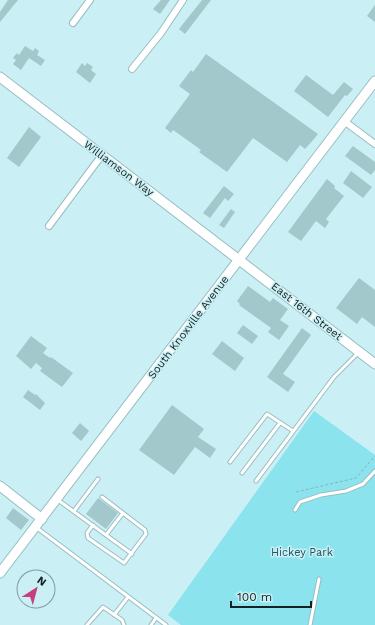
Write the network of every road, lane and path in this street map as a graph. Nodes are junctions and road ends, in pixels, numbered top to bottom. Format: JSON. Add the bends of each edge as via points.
{"nodes":[{"id":1,"x":90,"y":0,"type":"edge"},
{"id":2,"x":183,"y":0,"type":"edge"},
{"id":3,"x":73,"y":23,"type":"dead end"},
{"id":4,"x":132,"y":69,"type":"dead end"},
{"id":5,"x":0,"y":77,"type":"edge"},
{"id":6,"x":375,"y":80,"type":"edge"},
{"id":7,"x":344,"y":121,"type":"junction"},
{"id":8,"x":375,"y":144,"type":"edge"},
{"id":9,"x":102,"y":155,"type":"junction"},
{"id":10,"x":49,"y":226,"type":"dead end"},
{"id":11,"x":239,"y":259,"type":"junction"},
{"id":12,"x":359,"y":352,"type":"junction"},
{"id":13,"x":375,"y":364,"type":"edge"},
{"id":14,"x":280,"y":423,"type":"junction"},
{"id":15,"x":293,"y":431,"type":"junction"},
{"id":16,"x":375,"y":456,"type":"edge"},
{"id":17,"x":230,"y":462,"type":"dead end"},
{"id":18,"x":375,"y":471,"type":"edge"},
{"id":19,"x":242,"y":473,"type":"dead end"},
{"id":20,"x":98,"y":479,"type":"dead end"},
{"id":21,"x":256,"y":481,"type":"dead end"},
{"id":22,"x":0,"y":486,"type":"edge"},
{"id":23,"x":296,"y":492,"type":"dead end"},
{"id":24,"x":102,"y":497,"type":"dead end"},
{"id":25,"x":57,"y":499,"type":"junction"},
{"id":26,"x":296,"y":510,"type":"dead end"},
{"id":27,"x":74,"y":511,"type":"junction"},
{"id":28,"x":122,"y":513,"type":"junction"},
{"id":29,"x":42,"y":519,"type":"junction"},
{"id":30,"x":93,"y":525,"type":"junction"},
{"id":31,"x":35,"y":527,"type":"junction"},
{"id":32,"x":106,"y":535,"type":"junction"},
{"id":33,"x":132,"y":554,"type":"junction"},
{"id":34,"x":0,"y":573,"type":"edge"},
{"id":35,"x":320,"y":579,"type":"dead end"},
{"id":36,"x":128,"y":597,"type":"junction"},
{"id":37,"x":114,"y":615,"type":"junction"},
{"id":38,"x":156,"y":618,"type":"junction"},
{"id":39,"x":87,"y":625,"type":"edge"},
{"id":40,"x":124,"y":625,"type":"edge"},
{"id":41,"x":151,"y":625,"type":"edge"},
{"id":42,"x":166,"y":625,"type":"edge"},
{"id":43,"x":310,"y":625,"type":"edge"}],
"edges":[{"from":1,"to":3,"type":"street"},
{"from":2,"to":4,"type":"street"},
{"from":5,"to":9,"type":"main road","name":"Williamson Way"},
{"from":6,"to":7,"type":"main road","name":"South Knoxville Avenue"},
{"from":7,"to":8,"type":"street"},
{"from":7,"to":11,"type":"main road","name":"South Knoxville Avenue"},
{"from":9,"to":10,"type":"street"},
{"from":9,"to":11,"type":"main road","name":"Williamson Way"},
{"from":11,"to":12,"type":"main road","name":"East 16th Street"},
{"from":11,"to":25,"type":"main road","name":"South Knoxville Avenue"},
{"from":12,"to":13,"type":"main road","name":"East 16th Street"},
{"from":12,"to":15,"type":"lane","via":[[334,376]]},
{"from":14,"to":15,"type":"lane"},
{"from":14,"to":17,"type":"lane","via":[[267,414]]},
{"from":14,"to":19,"type":"lane"},
{"from":15,"to":21,"type":"lane"},
{"from":16,"to":23,"type":"path","via":[[356,478]]},
{"from":18,"to":26,"type":"lane","via":[[363,484],[346,491],[300,502]]},
{"from":20,"to":27,"type":"lane"},
{"from":22,"to":29,"type":"main road"},
{"from":24,"to":28,"type":"lane"},
{"from":25,"to":27,"type":"lane"},
{"from":25,"to":29,"type":"main road","name":"South Knoxville Avenue"},
{"from":27,"to":30,"type":"lane"},
{"from":28,"to":32,"type":"lane"},
{"from":28,"to":33,"type":"lane","via":[[146,532]]},
{"from":29,"to":31,"type":"main road","name":"South Knoxville Avenue"},
{"from":30,"to":32,"type":"lane"},
{"from":30,"to":33,"type":"lane","via":[[87,533],[88,538],[124,563]]},
{"from":31,"to":34,"type":"main road","name":"South Knoxville Avenue"},
{"from":31,"to":36,"type":"lane"},
{"from":32,"to":33,"type":"lane"},
{"from":35,"to":43,"type":"lane"},
{"from":36,"to":37,"type":"lane"},
{"from":36,"to":38,"type":"lane"},
{"from":37,"to":39,"type":"lane","via":[[103,607]]},
{"from":37,"to":40,"type":"lane","via":[[122,620]]},
{"from":38,"to":41,"type":"lane"},
{"from":38,"to":42,"type":"lane"}]}
